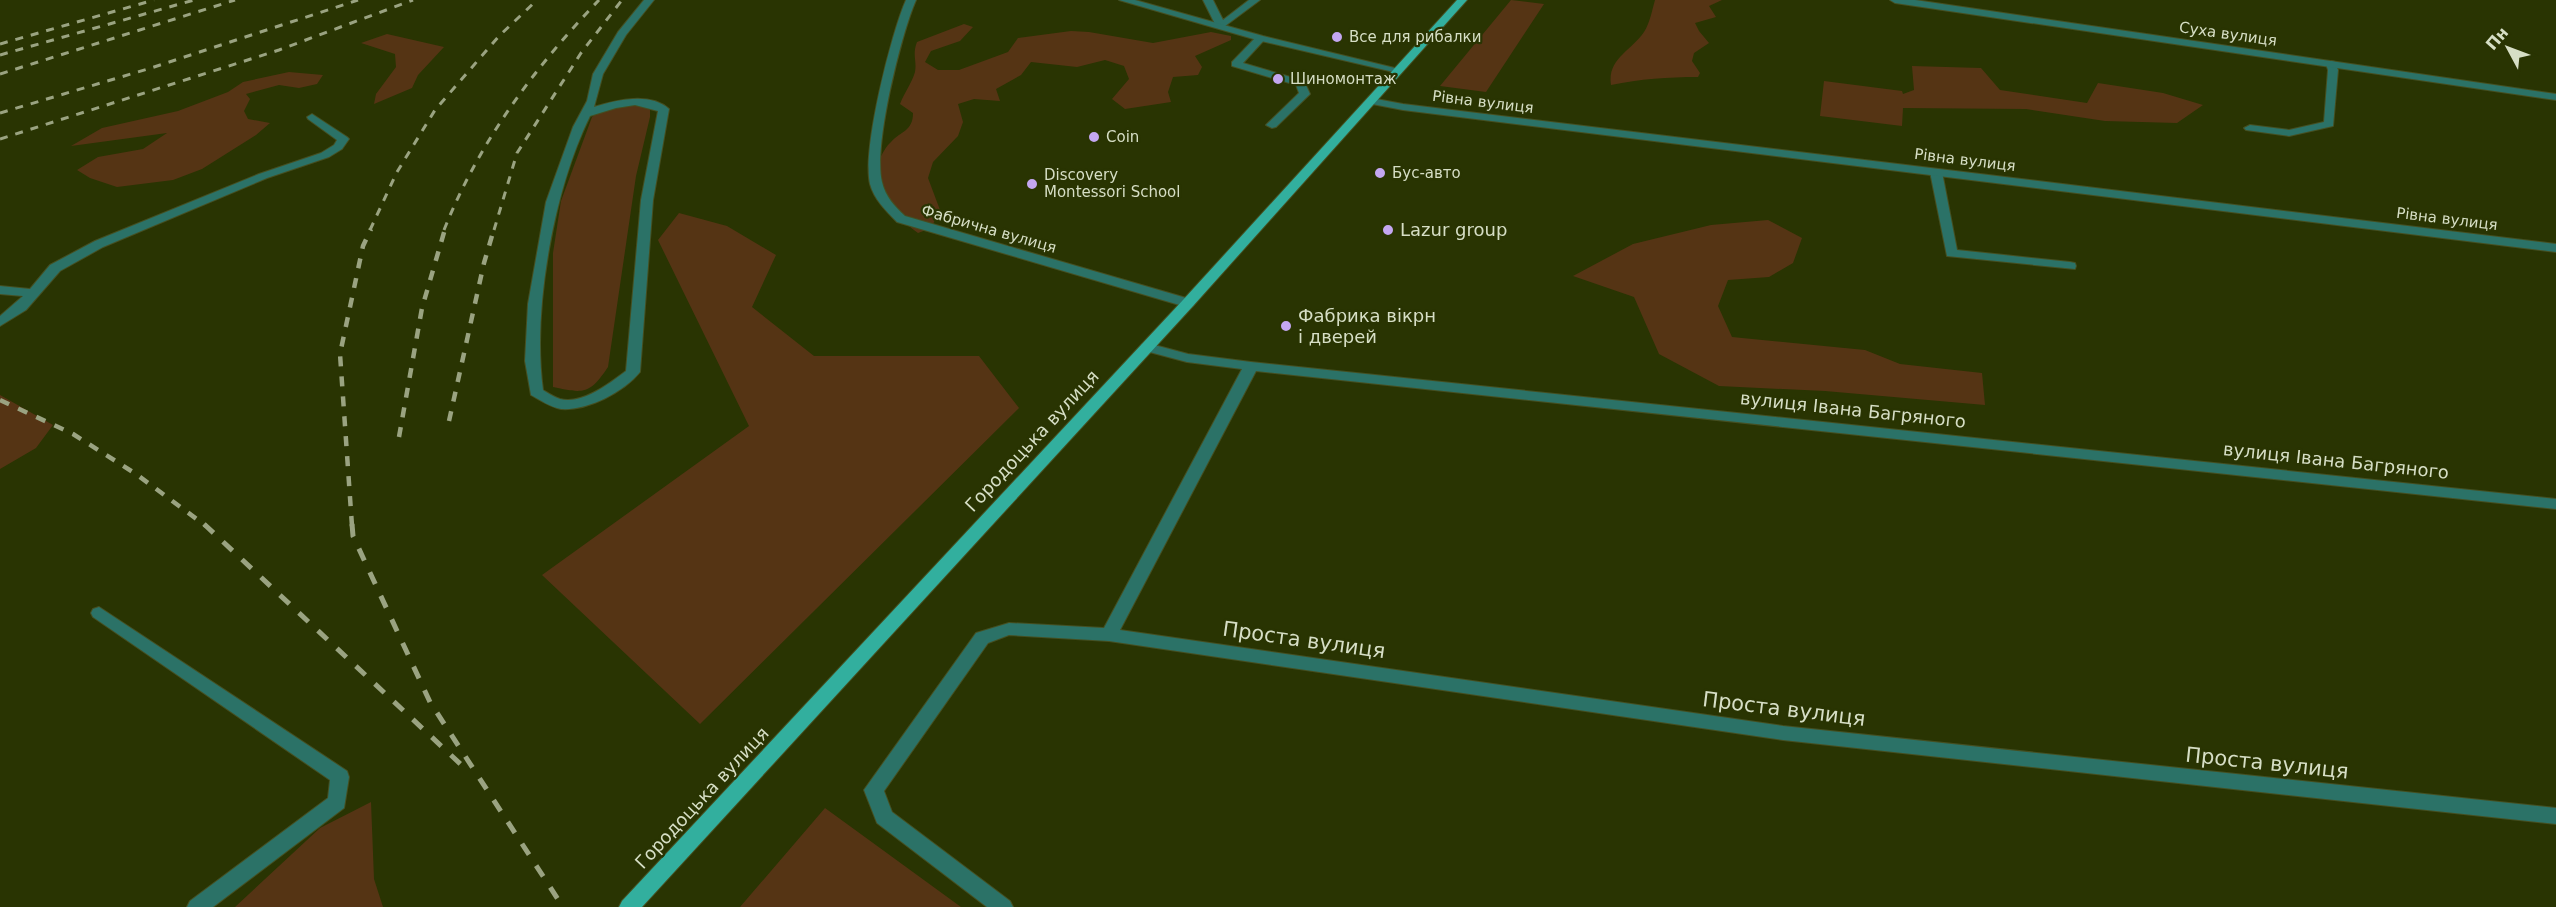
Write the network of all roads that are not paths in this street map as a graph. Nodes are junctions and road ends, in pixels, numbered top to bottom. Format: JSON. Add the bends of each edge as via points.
{"nodes":[{"id":1,"x":649,"y":0,"type":"edge"},
{"id":2,"x":911,"y":0,"type":"edge"},
{"id":3,"x":1124,"y":0,"type":"edge"},
{"id":4,"x":1208,"y":0,"type":"edge"},
{"id":5,"x":1255,"y":0,"type":"edge"},
{"id":6,"x":1462,"y":0,"type":"edge"},
{"id":7,"x":1895,"y":0,"type":"edge"},
{"id":8,"x":1221,"y":26,"type":"junction"},
{"id":9,"x":1261,"y":38,"type":"junction"},
{"id":10,"x":2331,"y":64,"type":"junction"},
{"id":11,"x":1398,"y":70,"type":"junction"},
{"id":12,"x":2556,"y":97,"type":"edge"},
{"id":13,"x":1371,"y":101,"type":"junction"},
{"id":14,"x":585,"y":114,"type":"junction"},
{"id":15,"x":312,"y":117,"type":"dead end"},
{"id":16,"x":1272,"y":125,"type":"dead end"},
{"id":17,"x":2250,"y":128,"type":"dead end"},
{"id":18,"x":1936,"y":172,"type":"junction"},
{"id":19,"x":2556,"y":248,"type":"edge"},
{"id":20,"x":2070,"y":266,"type":"dead end"},
{"id":21,"x":0,"y":290,"type":"edge"},
{"id":22,"x":33,"y":293,"type":"junction"},
{"id":23,"x":1188,"y":303,"type":"junction"},
{"id":24,"x":0,"y":322,"type":"edge"},
{"id":25,"x":1147,"y":347,"type":"junction"},
{"id":26,"x":1251,"y":366,"type":"junction"},
{"id":27,"x":2556,"y":504,"type":"edge"},
{"id":28,"x":99,"y":612,"type":"dead end"},
{"id":29,"x":1109,"y":635,"type":"junction"},
{"id":30,"x":2556,"y":816,"type":"edge"},
{"id":31,"x":196,"y":907,"type":"edge"},
{"id":32,"x":629,"y":907,"type":"edge"},
{"id":33,"x":1003,"y":907,"type":"edge"}],
"edges":[{"from":1,"to":14,"type":"street","via":[[598,74]]},
{"from":2,"to":23,"type":"street","name":"Фабрична вулиця","via":[[900,31],[875,145],[874,179],[885,204],[901,219]]},
{"from":3,"to":8,"type":"street"},
{"from":4,"to":8,"type":"street"},
{"from":5,"to":8,"type":"street"},
{"from":6,"to":11,"type":"main road","name":"Городоцька вулиця"},
{"from":7,"to":10,"type":"street","name":"Суха вулиця"},
{"from":8,"to":9,"type":"street"},
{"from":9,"to":11,"type":"street"},
{"from":9,"to":16,"type":"street","via":[[1236,64],[1300,83],[1305,94]]},
{"from":10,"to":12,"type":"street","name":"Суха вулиця"},
{"from":10,"to":17,"type":"street","via":[[2329,124],[2289,133]]},
{"from":11,"to":13,"type":"main road","name":"Городоцька вулиця"},
{"from":13,"to":18,"type":"street","name":"Рівна вулиця"},
{"from":13,"to":23,"type":"main road","name":"Городоцька вулиця"},
{"from":14,"to":14,"type":"street","via":[[552,202],[535,303],[532,361],[536,392],[560,404],[590,399],[633,372],[647,200],[664,110],[649,102],[627,102]]},
{"from":15,"to":22,"type":"street","via":[[343,139],[338,147],[99,244],[56,268]]},
{"from":18,"to":19,"type":"street","name":"Рівна вулиця"},
{"from":18,"to":20,"type":"street","via":[[1951,253]]},
{"from":21,"to":22,"type":"street"},
{"from":22,"to":24,"type":"street"},
{"from":23,"to":25,"type":"main road","name":"Городоцька вулиця"},
{"from":25,"to":26,"type":"street","name":"вулиця Івана Багряного","via":[[1187,358]]},
{"from":25,"to":32,"type":"main road","name":"Городоцька вулиця"},
{"from":26,"to":27,"type":"street","name":"вулиця Івана Багряного"},
{"from":26,"to":29,"type":"street"},
{"from":28,"to":31,"type":"street","via":[[340,777],[337,802]]},
{"from":29,"to":30,"type":"street","name":"Проста вулиця","via":[[1783,733]]},
{"from":29,"to":33,"type":"street","name":"Проста вулиця","via":[[1009,629],[982,638],[874,790],[884,817]]}]}
